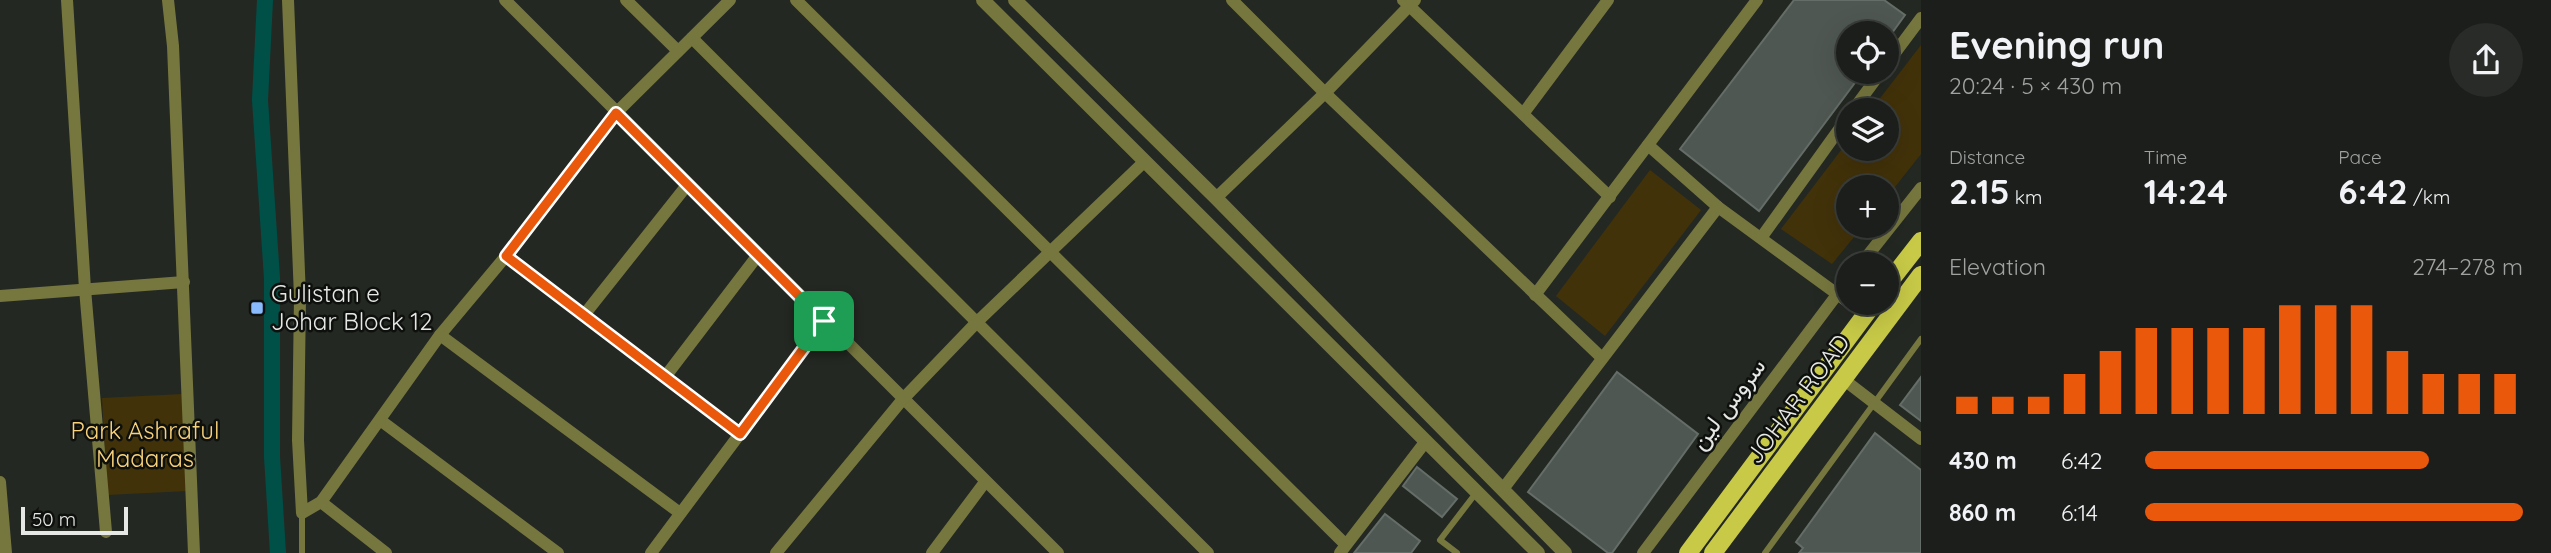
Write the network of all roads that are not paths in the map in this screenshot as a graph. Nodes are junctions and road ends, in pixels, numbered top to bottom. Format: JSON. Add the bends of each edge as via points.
{"nodes":[{"id":1,"x":66,"y":0,"type":"edge"},
{"id":2,"x":169,"y":0,"type":"edge"},
{"id":3,"x":288,"y":0,"type":"edge"},
{"id":4,"x":505,"y":0,"type":"edge"},
{"id":5,"x":626,"y":0,"type":"edge"},
{"id":6,"x":730,"y":0,"type":"edge"},
{"id":7,"x":796,"y":0,"type":"edge"},
{"id":8,"x":983,"y":0,"type":"edge"},
{"id":9,"x":1015,"y":0,"type":"edge"},
{"id":10,"x":1231,"y":0,"type":"edge"},
{"id":11,"x":1608,"y":0,"type":"edge"},
{"id":12,"x":1758,"y":0,"type":"edge"},
{"id":13,"x":1409,"y":2,"type":"edge"},
{"id":14,"x":1921,"y":18,"type":"edge"},
{"id":15,"x":692,"y":38,"type":"junction"},
{"id":16,"x":1899,"y":48,"type":"edge"},
{"id":17,"x":678,"y":51,"type":"junction"},
{"id":18,"x":1106,"y":90,"type":"junction"},
{"id":19,"x":1325,"y":93,"type":"junction"},
{"id":20,"x":1090,"y":106,"type":"junction"},
{"id":21,"x":616,"y":113,"type":"junction"},
{"id":22,"x":1523,"y":114,"type":"junction"},
{"id":23,"x":1836,"y":134,"type":"edge"},
{"id":24,"x":1648,"y":145,"type":"junction"},
{"id":25,"x":1145,"y":161,"type":"junction"},
{"id":26,"x":688,"y":184,"type":"junction"},
{"id":27,"x":1921,"y":188,"type":"edge"},
{"id":28,"x":1610,"y":197,"type":"junction"},
{"id":29,"x":1216,"y":198,"type":"junction"},
{"id":30,"x":1718,"y":207,"type":"junction"},
{"id":31,"x":1761,"y":238,"type":"junction"},
{"id":32,"x":1921,"y":240,"type":"edge"},
{"id":33,"x":1870,"y":252,"type":"edge"},
{"id":34,"x":1051,"y":253,"type":"junction"},
{"id":35,"x":758,"y":255,"type":"junction"},
{"id":36,"x":506,"y":256,"type":"junction"},
{"id":37,"x":1899,"y":269,"type":"edge"},
{"id":38,"x":1921,"y":275,"type":"edge"},
{"id":39,"x":184,"y":282,"type":"junction"},
{"id":40,"x":85,"y":289,"type":"junction"},
{"id":41,"x":1836,"y":292,"type":"edge"},
{"id":42,"x":1535,"y":295,"type":"junction"},
{"id":43,"x":0,"y":296,"type":"edge"},
{"id":44,"x":1836,"y":310,"type":"edge"},
{"id":45,"x":584,"y":315,"type":"junction"},
{"id":46,"x":1865,"y":315,"type":"edge"},
{"id":47,"x":824,"y":321,"type":"junction"},
{"id":48,"x":977,"y":322,"type":"junction"},
{"id":49,"x":440,"y":335,"type":"junction"},
{"id":50,"x":1921,"y":339,"type":"edge"},
{"id":51,"x":1602,"y":358,"type":"junction"},
{"id":52,"x":665,"y":377,"type":"junction"},
{"id":53,"x":1843,"y":379,"type":"junction"},
{"id":54,"x":903,"y":399,"type":"junction"},
{"id":55,"x":1874,"y":402,"type":"junction"},
{"id":56,"x":380,"y":420,"type":"junction"},
{"id":57,"x":740,"y":434,"type":"junction"},
{"id":58,"x":1921,"y":439,"type":"edge"},
{"id":59,"x":1426,"y":441,"type":"junction"},
{"id":60,"x":0,"y":482,"type":"edge"},
{"id":61,"x":985,"y":482,"type":"junction"},
{"id":62,"x":1503,"y":489,"type":"junction"},
{"id":63,"x":1477,"y":492,"type":"junction"},
{"id":64,"x":321,"y":502,"type":"junction"},
{"id":65,"x":302,"y":513,"type":"junction"},
{"id":66,"x":680,"y":513,"type":"junction"},
{"id":67,"x":106,"y":532,"type":"dead end"},
{"id":68,"x":1343,"y":548,"type":"edge"},
{"id":69,"x":6,"y":553,"type":"edge"},
{"id":70,"x":194,"y":553,"type":"edge"},
{"id":71,"x":302,"y":553,"type":"edge"},
{"id":72,"x":386,"y":553,"type":"edge"},
{"id":73,"x":558,"y":553,"type":"edge"},
{"id":74,"x":650,"y":553,"type":"edge"},
{"id":75,"x":776,"y":553,"type":"edge"},
{"id":76,"x":932,"y":553,"type":"edge"},
{"id":77,"x":1058,"y":553,"type":"edge"},
{"id":78,"x":1208,"y":553,"type":"edge"},
{"id":79,"x":1457,"y":553,"type":"edge"},
{"id":80,"x":1538,"y":553,"type":"edge"},
{"id":81,"x":1565,"y":553,"type":"edge"},
{"id":82,"x":1643,"y":553,"type":"edge"},
{"id":83,"x":1688,"y":553,"type":"edge"},
{"id":84,"x":1713,"y":553,"type":"edge"},
{"id":85,"x":1765,"y":553,"type":"edge"}],
"edges":[{"from":1,"to":40,"type":"street"},
{"from":2,"to":39,"type":"street"},
{"from":3,"to":65,"type":"street","via":[[300,297]]},
{"from":4,"to":21,"type":"street"},
{"from":5,"to":17,"type":"street"},
{"from":6,"to":15,"type":"street"},
{"from":7,"to":34,"type":"street"},
{"from":8,"to":20,"type":"street"},
{"from":9,"to":18,"type":"street"},
{"from":10,"to":19,"type":"street"},
{"from":11,"to":22,"type":"street"},
{"from":12,"to":24,"type":"street"},
{"from":13,"to":19,"type":"street"},
{"from":13,"to":22,"type":"street"},
{"from":14,"to":16,"type":"street"},
{"from":15,"to":17,"type":"street"},
{"from":15,"to":48,"type":"street"},
{"from":17,"to":21,"type":"street"},
{"from":18,"to":20,"type":"street"},
{"from":18,"to":29,"type":"street"},
{"from":19,"to":29,"type":"street"},
{"from":19,"to":42,"type":"street"},
{"from":20,"to":25,"type":"street"},
{"from":21,"to":26,"type":"street"},
{"from":21,"to":36,"type":"street"},
{"from":22,"to":28,"type":"street"},
{"from":23,"to":31,"type":"street"},
{"from":24,"to":28,"type":"street"},
{"from":24,"to":30,"type":"street"},
{"from":25,"to":34,"type":"street"},
{"from":25,"to":59,"type":"street"},
{"from":26,"to":35,"type":"street"},
{"from":26,"to":45,"type":"street"},
{"from":27,"to":33,"type":"street"},
{"from":28,"to":42,"type":"street"},
{"from":29,"to":62,"type":"street"},
{"from":30,"to":31,"type":"street"},
{"from":30,"to":51,"type":"street"},
{"from":31,"to":41,"type":"street"},
{"from":32,"to":37,"type":"main road"},
{"from":34,"to":48,"type":"street"},
{"from":34,"to":68,"type":"street"},
{"from":35,"to":47,"type":"street"},
{"from":35,"to":52,"type":"street"},
{"from":36,"to":45,"type":"street"},
{"from":36,"to":49,"type":"street"},
{"from":38,"to":53,"type":"main road","name":"JOHAR ROAD"},
{"from":39,"to":40,"type":"street"},
{"from":39,"to":70,"type":"street"},
{"from":40,"to":43,"type":"street"},
{"from":40,"to":67,"type":"street"},
{"from":42,"to":51,"type":"street"},
{"from":44,"to":82,"type":"street","name":"سروس لین"},
{"from":45,"to":52,"type":"street"},
{"from":46,"to":83,"type":"main road","name":"JOHAR ROAD"},
{"from":47,"to":54,"type":"street"},
{"from":47,"to":57,"type":"street"},
{"from":48,"to":54,"type":"street"},
{"from":48,"to":78,"type":"street"},
{"from":49,"to":56,"type":"street"},
{"from":49,"to":66,"type":"street"},
{"from":50,"to":55,"type":"lane"},
{"from":51,"to":62,"type":"street"},
{"from":52,"to":57,"type":"street"},
{"from":53,"to":55,"type":"street"},
{"from":53,"to":84,"type":"main road","name":"JOHAR ROAD"},
{"from":54,"to":61,"type":"street"},
{"from":54,"to":75,"type":"street"},
{"from":55,"to":58,"type":"street"},
{"from":55,"to":85,"type":"lane"},
{"from":56,"to":64,"type":"street"},
{"from":56,"to":73,"type":"street"},
{"from":57,"to":66,"type":"street"},
{"from":59,"to":63,"type":"street"},
{"from":59,"to":68,"type":"street"},
{"from":60,"to":69,"type":"street"},
{"from":61,"to":76,"type":"street"},
{"from":61,"to":77,"type":"street"},
{"from":62,"to":81,"type":"street"},
{"from":63,"to":79,"type":"lane","via":[[1440,540]]},
{"from":63,"to":80,"type":"street"},
{"from":64,"to":65,"type":"street"},
{"from":64,"to":72,"type":"street"},
{"from":65,"to":71,"type":"lane"},
{"from":66,"to":74,"type":"street"}]}
